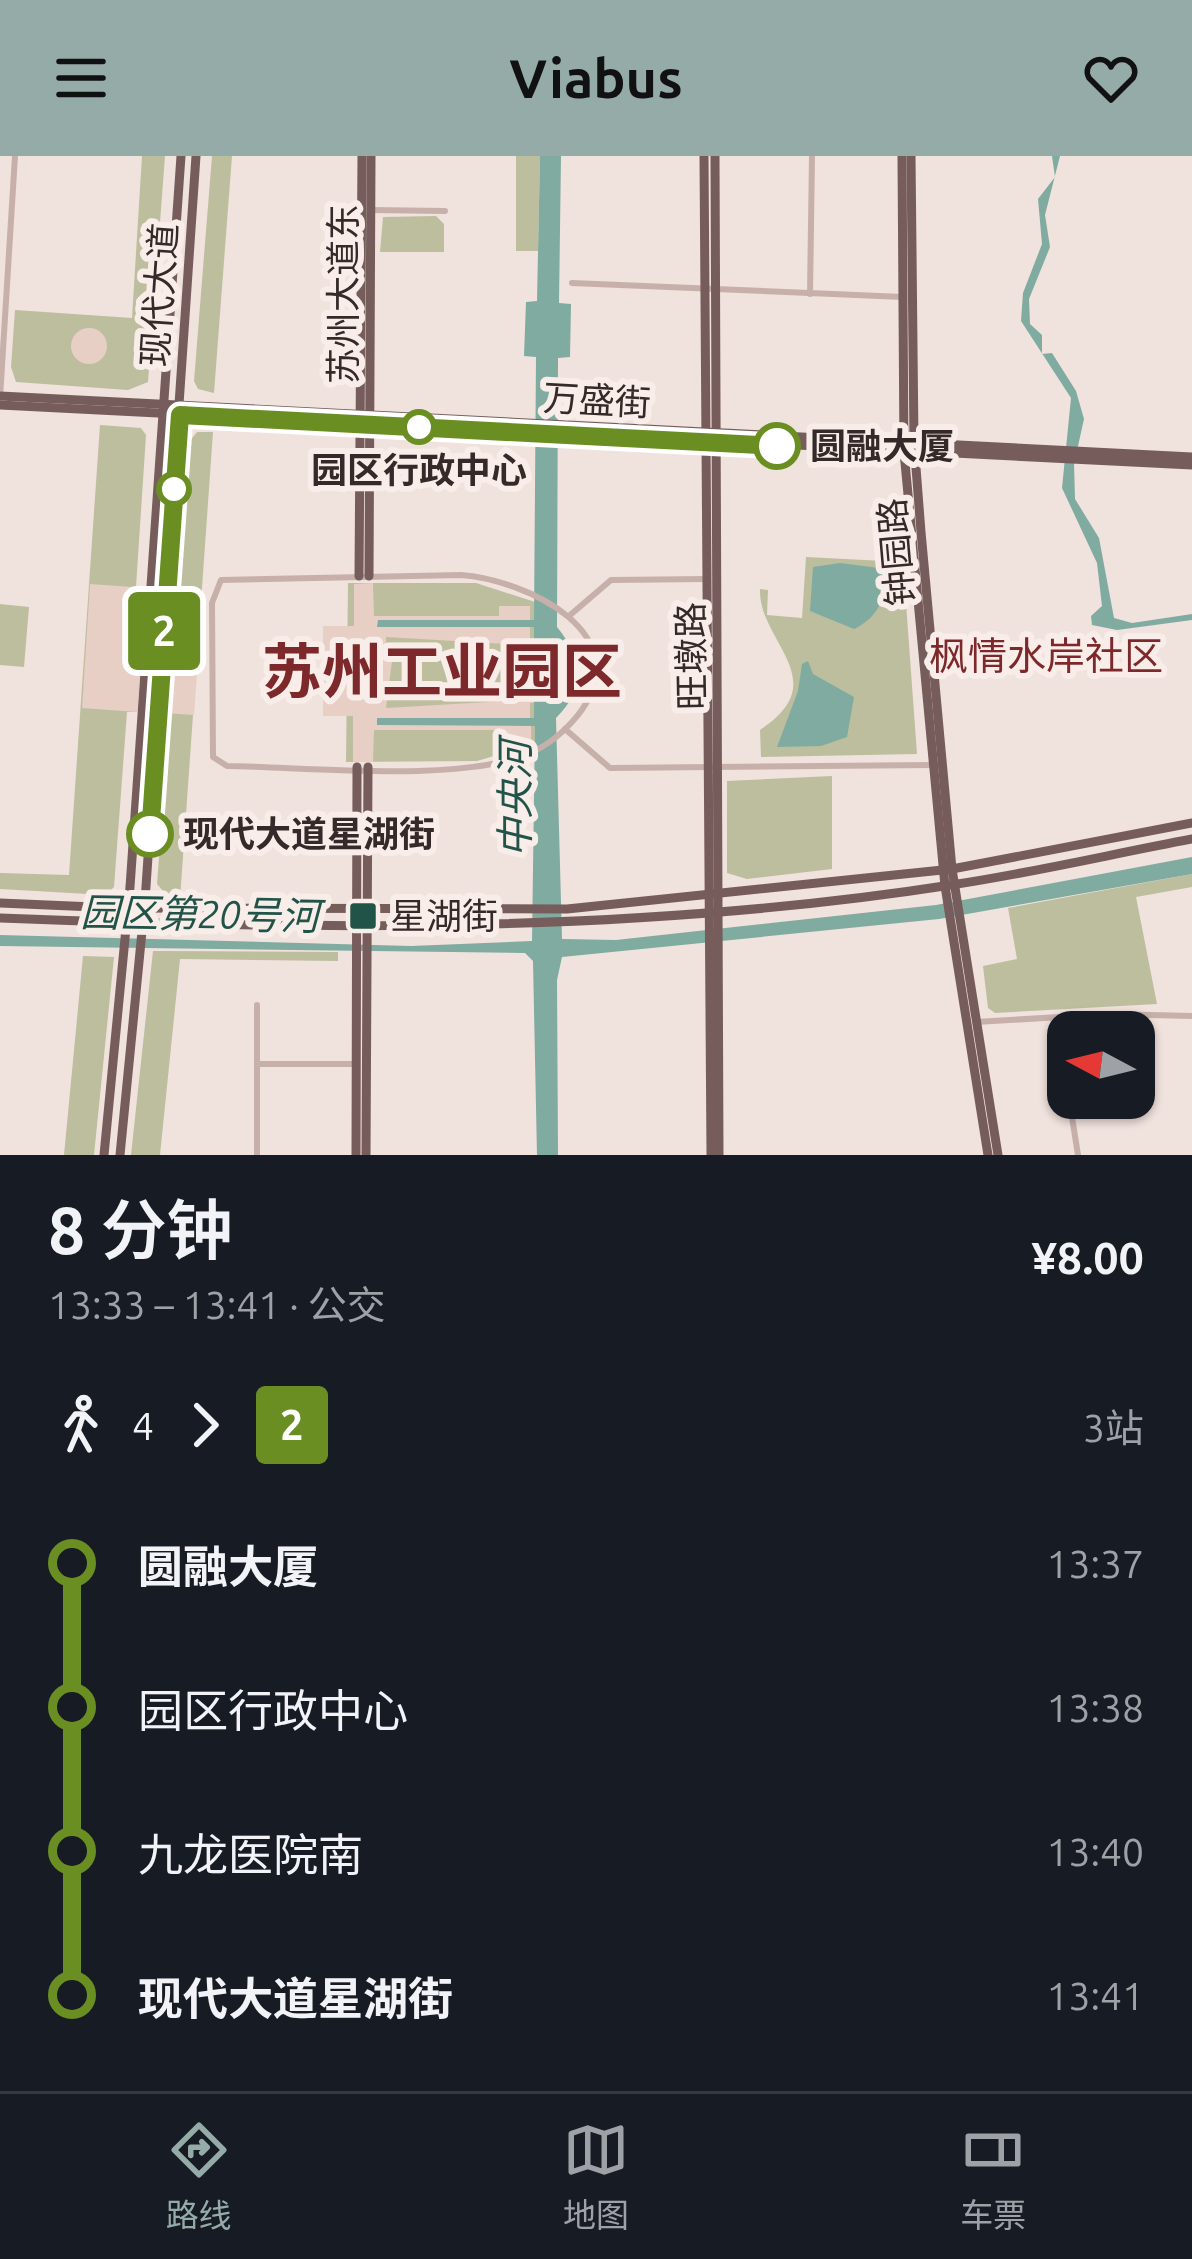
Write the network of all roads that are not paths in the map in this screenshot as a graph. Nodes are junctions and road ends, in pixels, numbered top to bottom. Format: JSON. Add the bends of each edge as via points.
{"nodes":[{"id":1,"x":16,"y":156,"type":"edge"},
{"id":2,"x":181,"y":156,"type":"edge"},
{"id":3,"x":196,"y":156,"type":"edge"},
{"id":4,"x":366,"y":156,"type":"edge"},
{"id":5,"x":704,"y":156,"type":"edge"},
{"id":6,"x":715,"y":156,"type":"edge"},
{"id":7,"x":812,"y":156,"type":"edge"},
{"id":8,"x":902,"y":156,"type":"edge"},
{"id":9,"x":911,"y":156,"type":"edge"},
{"id":10,"x":366,"y":209,"type":"junction"},
{"id":11,"x":445,"y":211,"type":"dead end"},
{"id":12,"x":572,"y":283,"type":"dead end"},
{"id":13,"x":711,"y":289,"type":"junction"},
{"id":14,"x":810,"y":294,"type":"junction"},
{"id":15,"x":903,"y":297,"type":"junction"},
{"id":16,"x":0,"y":400,"type":"edge"},
{"id":17,"x":162,"y":409,"type":"junction"},
{"id":18,"x":180,"y":409,"type":"junction"},
{"id":19,"x":365,"y":420,"type":"junction"},
{"id":20,"x":712,"y":437,"type":"junction"},
{"id":21,"x":909,"y":447,"type":"junction"},
{"id":22,"x":1192,"y":461,"type":"edge"},
{"id":23,"x":364,"y":576,"type":"junction"},
{"id":24,"x":713,"y":579,"type":"junction"},
{"id":25,"x":567,"y":614,"type":"junction"},
{"id":26,"x":562,"y":732,"type":"junction"},
{"id":27,"x":933,"y":765,"type":"junction"},
{"id":28,"x":363,"y":767,"type":"junction"},
{"id":29,"x":715,"y":768,"type":"junction"},
{"id":30,"x":1192,"y":823,"type":"edge"},
{"id":31,"x":1192,"y":839,"type":"edge"},
{"id":32,"x":948,"y":870,"type":"junction"},
{"id":33,"x":950,"y":885,"type":"junction"},
{"id":34,"x":715,"y":894,"type":"junction"},
{"id":35,"x":0,"y":903,"type":"edge"},
{"id":36,"x":128,"y":908,"type":"junction"},
{"id":37,"x":144,"y":909,"type":"junction"},
{"id":38,"x":363,"y":910,"type":"junction"},
{"id":39,"x":715,"y":910,"type":"junction"},
{"id":40,"x":567,"y":915,"type":"junction"},
{"id":41,"x":527,"y":916,"type":"junction"},
{"id":42,"x":0,"y":918,"type":"edge"},
{"id":43,"x":126,"y":923,"type":"junction"},
{"id":44,"x":142,"y":923,"type":"junction"},
{"id":45,"x":363,"y":932,"type":"junction"},
{"id":46,"x":363,"y":955,"type":"junction"},
{"id":47,"x":257,"y":1005,"type":"dead end"},
{"id":48,"x":1192,"y":1016,"type":"edge"},
{"id":49,"x":1155,"y":1017,"type":"edge"},
{"id":50,"x":1047,"y":1018,"type":"edge"},
{"id":51,"x":972,"y":1022,"type":"junction"},
{"id":52,"x":257,"y":1064,"type":"junction"},
{"id":53,"x":356,"y":1064,"type":"junction"},
{"id":54,"x":1072,"y":1119,"type":"edge"},
{"id":55,"x":104,"y":1155,"type":"edge"},
{"id":56,"x":120,"y":1155,"type":"edge"},
{"id":57,"x":257,"y":1155,"type":"edge"},
{"id":58,"x":356,"y":1155,"type":"edge"},
{"id":59,"x":366,"y":1155,"type":"edge"},
{"id":60,"x":715,"y":1155,"type":"edge"},
{"id":61,"x":988,"y":1155,"type":"edge"},
{"id":62,"x":998,"y":1155,"type":"edge"},
{"id":63,"x":1078,"y":1155,"type":"edge"}],
"edges":[{"from":1,"to":16,"type":"street"},
{"from":2,"to":17,"type":"main road","name":"现代大道"},
{"from":3,"to":18,"type":"main road","name":"现代大道"},
{"from":4,"to":10,"type":"main road","name":"苏州大道东"},
{"from":5,"to":13,"type":"main road","name":"旺墩路"},
{"from":6,"to":13,"type":"main road","name":"旺墩路"},
{"from":7,"to":14,"type":"street"},
{"from":8,"to":15,"type":"main road","name":"钟园路"},
{"from":9,"to":21,"type":"main road","name":"钟园路"},
{"from":10,"to":11,"type":"street"},
{"from":10,"to":19,"type":"main road","name":"苏州大道东"},
{"from":12,"to":13,"type":"street"},
{"from":13,"to":14,"type":"street"},
{"from":13,"to":20,"type":"main road","name":"旺墩路"},
{"from":14,"to":15,"type":"street"},
{"from":15,"to":21,"type":"main road","name":"钟园路"},
{"from":16,"to":17,"type":"main road","name":"万盛街"},
{"from":17,"to":18,"type":"main road","name":"万盛街"},
{"from":17,"to":36,"type":"main road","name":"现代大道"},
{"from":18,"to":19,"type":"main road","name":"万盛街"},
{"from":18,"to":37,"type":"main road","name":"现代大道"},
{"from":19,"to":20,"type":"main road","name":"万盛街"},
{"from":19,"to":23,"type":"main road","name":"苏州大道东"},
{"from":20,"to":21,"type":"main road","name":"万盛街"},
{"from":20,"to":24,"type":"main road","name":"旺墩路"},
{"from":21,"to":22,"type":"main road","name":"万盛街"},
{"from":21,"to":27,"type":"main road","name":"钟园路"},
{"from":21,"to":32,"type":"main road","name":"钟园路"},
{"from":23,"to":25,"type":"street","via":[[478,576],[530,590]]},
{"from":23,"to":28,"type":"street","via":[[218,583],[209,745],[224,766]]},
{"from":24,"to":25,"type":"street","via":[[611,580]]},
{"from":24,"to":29,"type":"main road","name":"旺墩路"},
{"from":25,"to":26,"type":"street","via":[[591,648],[595,677],[588,701]]},
{"from":26,"to":28,"type":"street","via":[[531,752],[468,766]]},
{"from":26,"to":29,"type":"street","via":[[610,768]]},
{"from":27,"to":29,"type":"street"},
{"from":27,"to":32,"type":"main road","name":"钟园路"},
{"from":28,"to":38,"type":"main road"},
{"from":29,"to":34,"type":"main road","name":"旺墩路"},
{"from":30,"to":32,"type":"main road"},
{"from":31,"to":33,"type":"main road"},
{"from":32,"to":33,"type":"main road","name":"钟园路"},
{"from":32,"to":34,"type":"main road"},
{"from":33,"to":39,"type":"main road"},
{"from":33,"to":51,"type":"main road","name":"钟园路"},
{"from":34,"to":39,"type":"main road","name":"旺墩路"},
{"from":34,"to":40,"type":"main road"},
{"from":35,"to":36,"type":"main road"},
{"from":36,"to":37,"type":"main road"},
{"from":36,"to":43,"type":"main road","name":"现代大道"},
{"from":37,"to":38,"type":"main road"},
{"from":37,"to":44,"type":"main road","name":"现代大道"},
{"from":38,"to":41,"type":"main road"},
{"from":38,"to":45,"type":"main road"},
{"from":39,"to":40,"type":"main road"},
{"from":39,"to":60,"type":"main road","name":"旺墩路"},
{"from":40,"to":41,"type":"main road"},
{"from":41,"to":45,"type":"main road"},
{"from":42,"to":43,"type":"main road"},
{"from":43,"to":44,"type":"main road"},
{"from":43,"to":55,"type":"main road","name":"现代大道"},
{"from":44,"to":45,"type":"main road"},
{"from":44,"to":56,"type":"main road","name":"现代大道"},
{"from":45,"to":46,"type":"main road"},
{"from":46,"to":53,"type":"main road"},
{"from":46,"to":59,"type":"main road"},
{"from":47,"to":52,"type":"street"},
{"from":48,"to":49,"type":"street"},
{"from":50,"to":51,"type":"street"},
{"from":51,"to":61,"type":"main road","name":"钟园路"},
{"from":51,"to":62,"type":"main road","name":"钟园路"},
{"from":52,"to":53,"type":"street"},
{"from":52,"to":57,"type":"street"},
{"from":53,"to":58,"type":"main road"},
{"from":54,"to":63,"type":"street"}]}
